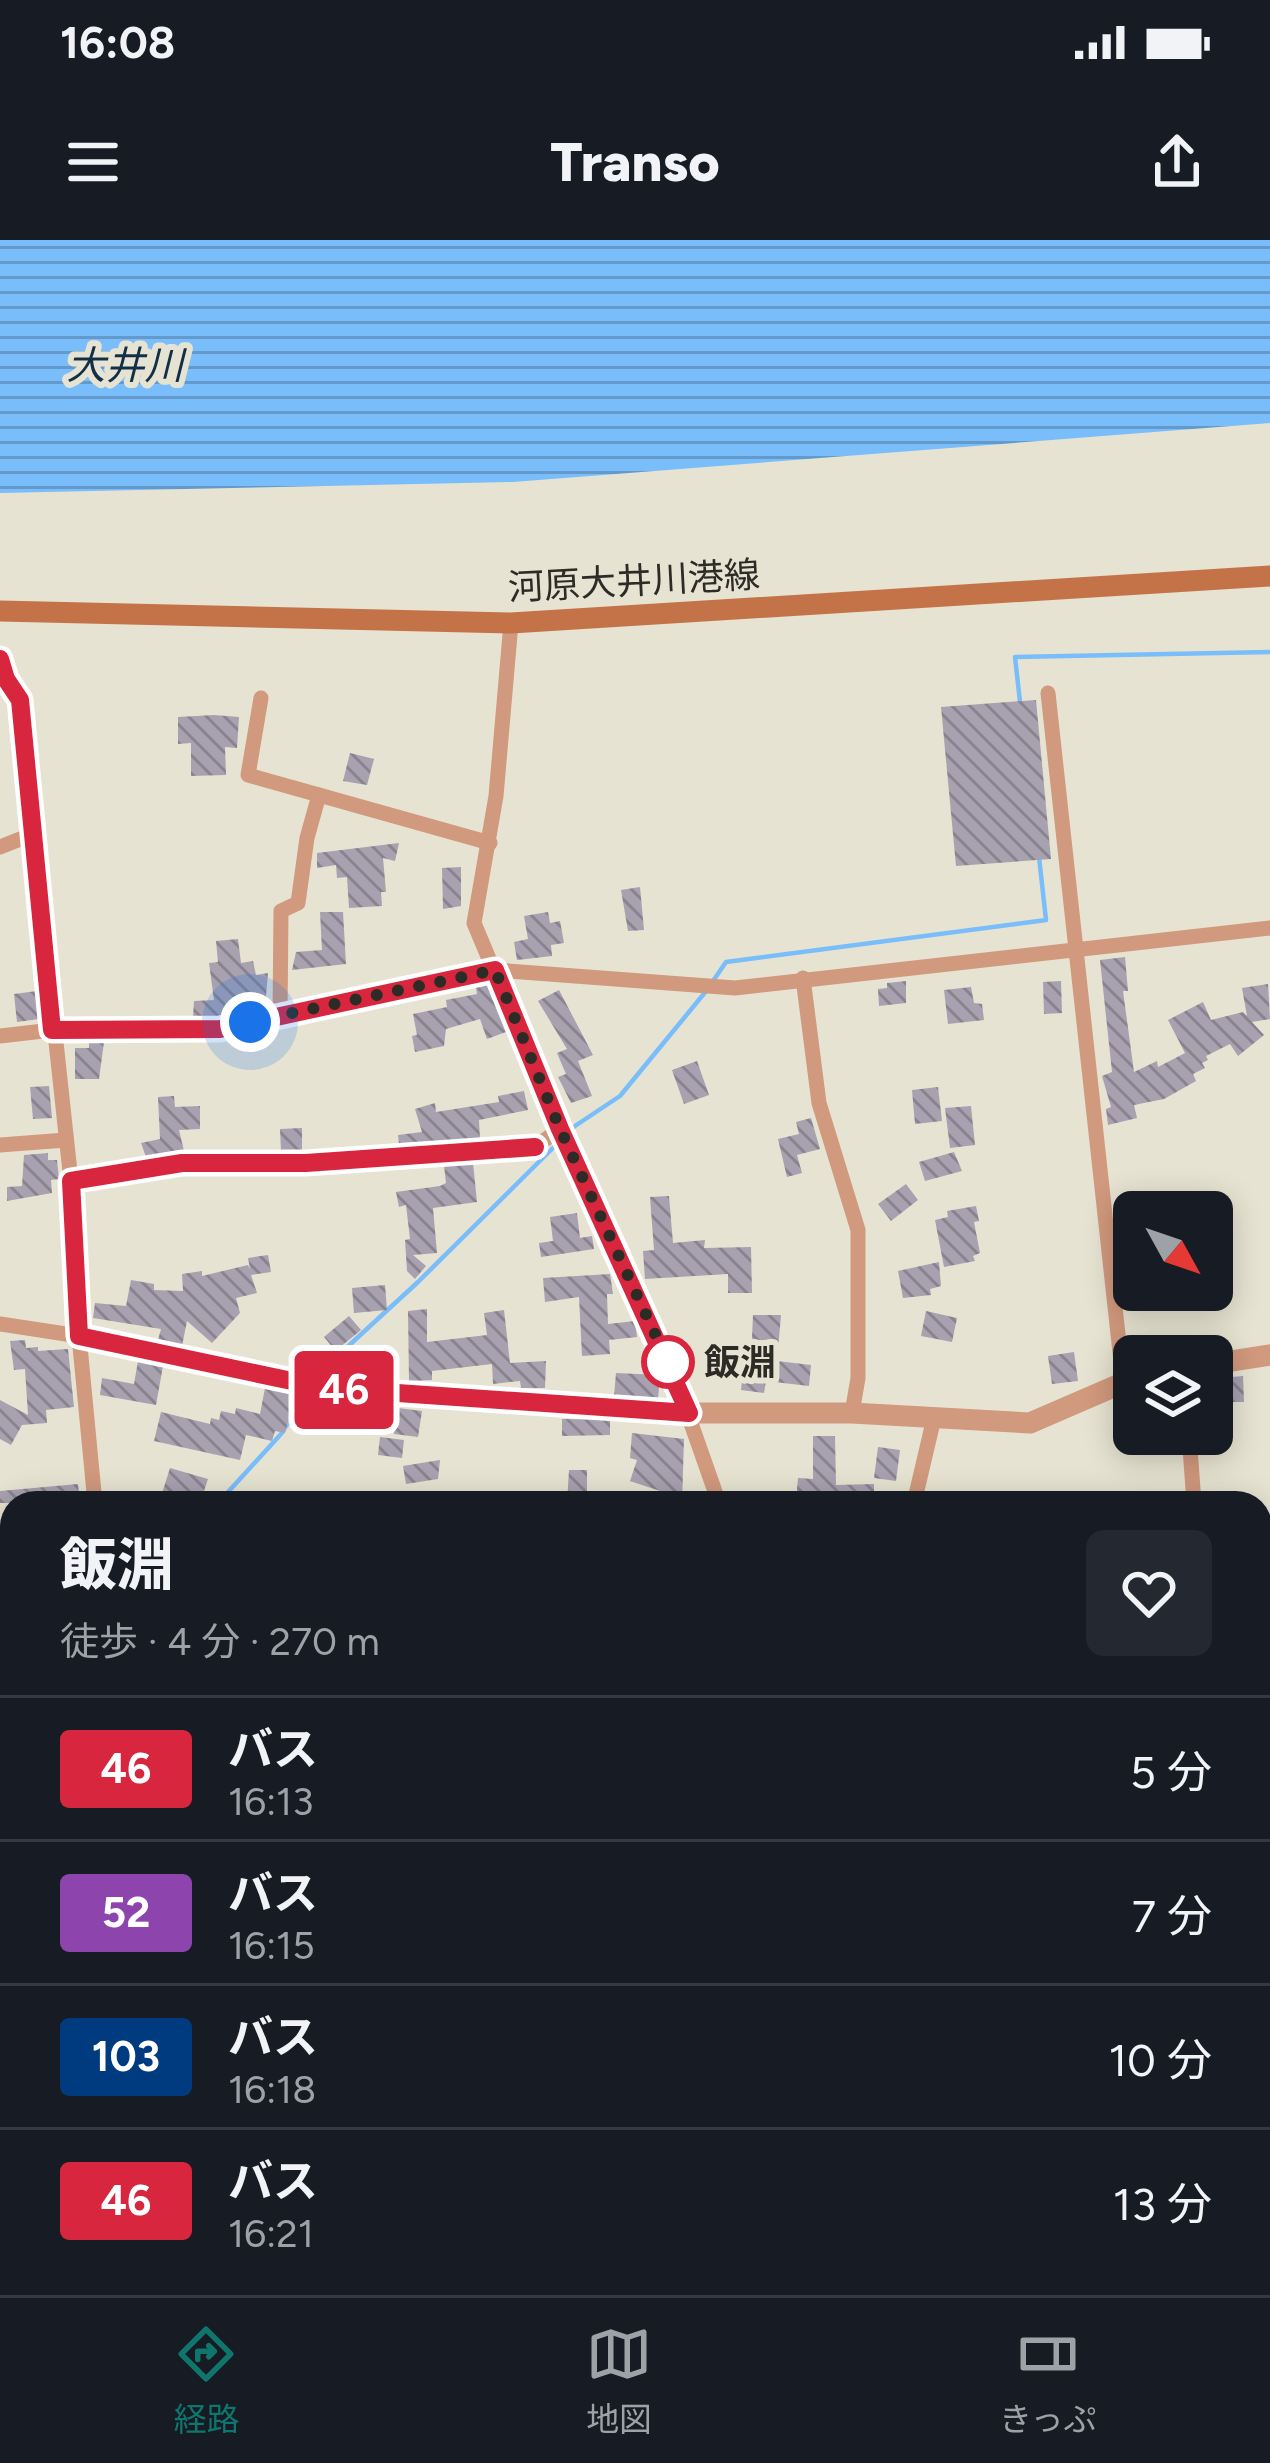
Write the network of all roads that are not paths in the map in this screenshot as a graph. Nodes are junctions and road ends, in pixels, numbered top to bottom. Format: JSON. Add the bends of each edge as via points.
{"nodes":[{"id":1,"x":1270,"y":576,"type":"edge"},
{"id":2,"x":0,"y":611,"type":"edge"},
{"id":3,"x":512,"y":622,"type":"junction"},
{"id":4,"x":0,"y":659,"type":"edge"},
{"id":5,"x":1048,"y":693,"type":"dead end"},
{"id":6,"x":261,"y":698,"type":"dead end"},
{"id":7,"x":319,"y":795,"type":"junction"},
{"id":8,"x":33,"y":834,"type":"junction"},
{"id":9,"x":490,"y":843,"type":"junction"},
{"id":10,"x":0,"y":847,"type":"edge"},
{"id":11,"x":1270,"y":928,"type":"edge"},
{"id":12,"x":1075,"y":950,"type":"junction"},
{"id":13,"x":495,"y":970,"type":"junction"},
{"id":14,"x":803,"y":978,"type":"junction"},
{"id":15,"x":280,"y":1016,"type":"junction"},
{"id":16,"x":52,"y":1030,"type":"junction"},
{"id":17,"x":0,"y":1036,"type":"edge"},
{"id":18,"x":563,"y":1136,"type":"junction"},
{"id":19,"x":66,"y":1139,"type":"junction"},
{"id":20,"x":0,"y":1145,"type":"edge"},
{"id":21,"x":71,"y":1181,"type":"junction"},
{"id":22,"x":0,"y":1324,"type":"edge"},
{"id":23,"x":1123,"y":1335,"type":"edge"},
{"id":24,"x":79,"y":1336,"type":"junction"},
{"id":25,"x":1270,"y":1355,"type":"edge"},
{"id":26,"x":1233,"y":1361,"type":"edge"},
{"id":27,"x":1113,"y":1387,"type":"edge"},
{"id":28,"x":689,"y":1413,"type":"junction"},
{"id":29,"x":852,"y":1414,"type":"junction"},
{"id":30,"x":934,"y":1418,"type":"junction"},
{"id":31,"x":1191,"y":1455,"type":"edge"},
{"id":32,"x":94,"y":1491,"type":"edge"},
{"id":33,"x":715,"y":1491,"type":"edge"},
{"id":34,"x":917,"y":1491,"type":"edge"},
{"id":35,"x":1193,"y":1491,"type":"edge"},
{"id":36,"x":340,"y":2295,"type":"edge"},
{"id":37,"x":358,"y":2295,"type":"edge"},
{"id":38,"x":372,"y":2295,"type":"edge"}],
"edges":[{"from":1,"to":3,"type":"main road","name":"河原大井川港線"},
{"from":2,"to":3,"type":"main road","name":"河原大井川港線"},
{"from":3,"to":9,"type":"street"},
{"from":4,"to":8,"type":"street","via":[[20,700]]},
{"from":5,"to":12,"type":"street"},
{"from":6,"to":7,"type":"street","via":[[248,775]]},
{"from":7,"to":9,"type":"street"},
{"from":7,"to":15,"type":"street","via":[[298,903],[281,911]]},
{"from":8,"to":10,"type":"street"},
{"from":8,"to":16,"type":"street"},
{"from":9,"to":13,"type":"street","via":[[474,923]]},
{"from":11,"to":12,"type":"street"},
{"from":12,"to":14,"type":"street"},
{"from":12,"to":23,"type":"street"},
{"from":13,"to":14,"type":"street","via":[[727,987]]},
{"from":13,"to":15,"type":"street"},
{"from":13,"to":18,"type":"street"},
{"from":14,"to":29,"type":"street","via":[[819,1103],[858,1230]]},
{"from":15,"to":16,"type":"street","via":[[220,1029]]},
{"from":16,"to":17,"type":"street"},
{"from":16,"to":19,"type":"street"},
{"from":18,"to":21,"type":"street","via":[[535,1147],[182,1163]]},
{"from":18,"to":28,"type":"street"},
{"from":19,"to":20,"type":"street"},
{"from":19,"to":21,"type":"street"},
{"from":21,"to":24,"type":"street"},
{"from":22,"to":24,"type":"street"},
{"from":24,"to":28,"type":"street","via":[[323,1388]]},
{"from":24,"to":32,"type":"street"},
{"from":25,"to":26,"type":"street"},
{"from":27,"to":30,"type":"street","via":[[1030,1423]]},
{"from":28,"to":29,"type":"street"},
{"from":28,"to":33,"type":"street"},
{"from":29,"to":30,"type":"street"},
{"from":30,"to":34,"type":"street"},
{"from":31,"to":35,"type":"street"},
{"from":36,"to":37,"type":"street"},
{"from":37,"to":38,"type":"street"}]}
